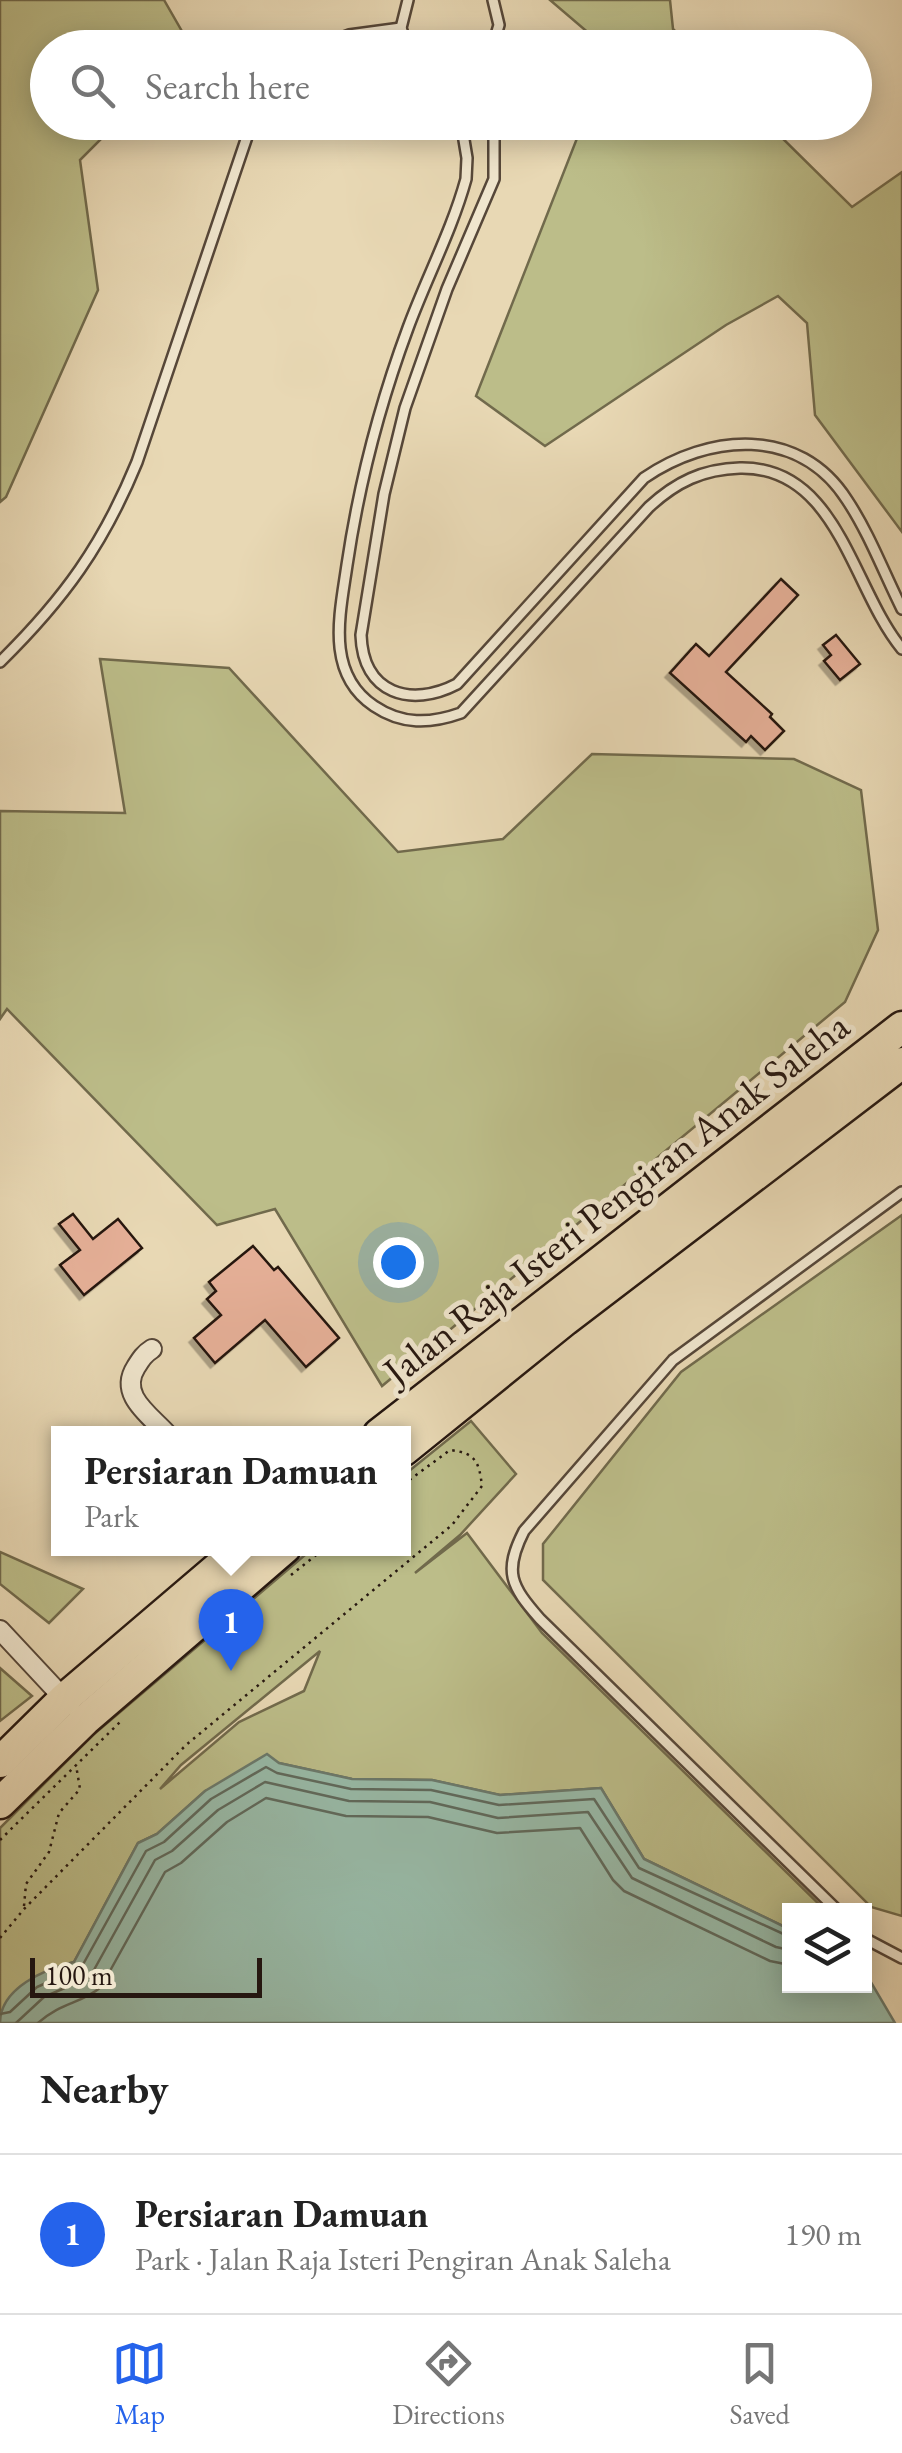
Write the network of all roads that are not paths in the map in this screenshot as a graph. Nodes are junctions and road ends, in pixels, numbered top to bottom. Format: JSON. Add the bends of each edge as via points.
{"nodes":[{"id":1,"x":408,"y":0,"type":"edge"},
{"id":2,"x":492,"y":0,"type":"edge"},
{"id":3,"x":402,"y":28,"type":"joint"},
{"id":4,"x":387,"y":30,"type":"edge"},
{"id":5,"x":497,"y":30,"type":"edge"},
{"id":6,"x":246,"y":140,"type":"edge"},
{"id":7,"x":464,"y":140,"type":"edge"},
{"id":8,"x":494,"y":140,"type":"edge"},
{"id":9,"x":902,"y":609,"type":"edge"},
{"id":10,"x":902,"y":649,"type":"edge"},
{"id":11,"x":0,"y":662,"type":"edge"},
{"id":12,"x":902,"y":1027,"type":"edge"},
{"id":13,"x":902,"y":1063,"type":"edge"},
{"id":14,"x":902,"y":1192,"type":"edge"},
{"id":15,"x":152,"y":1350,"type":"dead end"},
{"id":16,"x":159,"y":1426,"type":"edge"},
{"id":17,"x":388,"y":1426,"type":"edge"},
{"id":18,"x":411,"y":1444,"type":"edge"},
{"id":19,"x":234,"y":1556,"type":"edge"},
{"id":20,"x":285,"y":1564,"type":"edge"},
{"id":21,"x":0,"y":1630,"type":"edge"},
{"id":22,"x":75,"y":1710,"type":"junction"},
{"id":23,"x":0,"y":1762,"type":"edge"},
{"id":24,"x":0,"y":1803,"type":"edge"},
{"id":25,"x":830,"y":1903,"type":"edge"},
{"id":26,"x":872,"y":1942,"type":"edge"},
{"id":27,"x":902,"y":1958,"type":"edge"}],
"edges":[{"from":1,"to":3,"type":"lane"},
{"from":2,"to":5,"type":"lane"},
{"from":3,"to":4,"type":"lane"},
{"from":6,"to":11,"type":"lane","via":[[116,513],[73,581]]},
{"from":7,"to":10,"type":"lane","via":[[466,178],[384,395],[352,526],[338,645],[354,686],[376,708],[406,721],[461,713],[649,507],[683,481],[725,468],[778,475],[814,498]]},
{"from":8,"to":9,"type":"lane","via":[[494,179],[414,380],[384,494],[361,635],[372,672],[390,690],[416,698],[457,684],[644,478],[721,445],[781,450],[817,468],[846,497]]},
{"from":12,"to":17,"type":"main road","name":"Jalan Raja Isteri Pengiran Anak Saleha"},
{"from":13,"to":18,"type":"main road","name":"Jalan Raja Isteri Pengiran Anak Saleha"},
{"from":14,"to":25,"type":"lane","via":[[673,1360],[524,1531],[511,1571],[517,1593],[540,1618]]},
{"from":15,"to":16,"type":"street","via":[[130,1386]]},
{"from":19,"to":22,"type":"main road"},
{"from":20,"to":22,"type":"main road"},
{"from":21,"to":22,"type":"street"},
{"from":22,"to":23,"type":"main road"},
{"from":22,"to":24,"type":"main road"},
{"from":26,"to":27,"type":"lane"}]}
